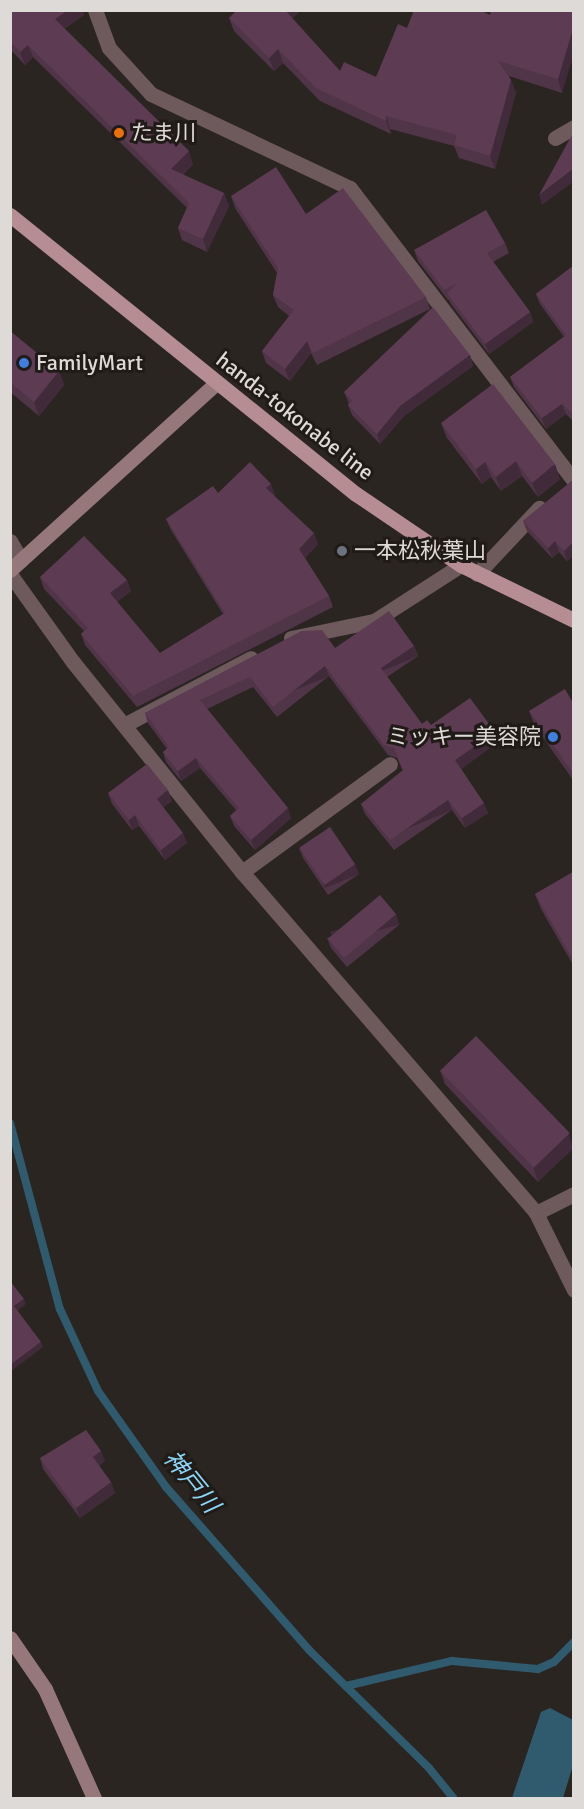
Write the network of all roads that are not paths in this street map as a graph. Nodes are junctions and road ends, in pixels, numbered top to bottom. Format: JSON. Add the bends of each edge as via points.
{"nodes":[{"id":1,"x":95,"y":10,"type":"edge"},
{"id":2,"x":573,"y":128,"type":"edge"},
{"id":3,"x":555,"y":138,"type":"dead end"},
{"id":4,"x":10,"y":215,"type":"edge"},
{"id":5,"x":216,"y":383,"type":"junction"},
{"id":6,"x":573,"y":480,"type":"edge"},
{"id":7,"x":10,"y":541,"type":"edge"},
{"id":8,"x":461,"y":565,"type":"junction"},
{"id":9,"x":14,"y":568,"type":"edge"},
{"id":10,"x":477,"y":574,"type":"junction"},
{"id":11,"x":573,"y":620,"type":"edge"},
{"id":12,"x":126,"y":724,"type":"junction"},
{"id":13,"x":390,"y":764,"type":"dead end"},
{"id":14,"x":242,"y":872,"type":"junction"},
{"id":15,"x":573,"y":1194,"type":"edge"},
{"id":16,"x":536,"y":1213,"type":"junction"},
{"id":17,"x":573,"y":1290,"type":"edge"},
{"id":18,"x":10,"y":1638,"type":"edge"},
{"id":19,"x":94,"y":1798,"type":"edge"}],
"edges":[{"from":1,"to":6,"type":"street","via":[[109,48],[151,94],[350,188]]},
{"from":2,"to":3,"type":"street"},
{"from":4,"to":5,"type":"main road","name":"handa-tokonabe line"},
{"from":5,"to":8,"type":"main road","name":"handa-tokonabe line","via":[[356,494]]},
{"from":5,"to":9,"type":"street"},
{"from":6,"to":10,"type":"street","via":[[514,529]]},
{"from":7,"to":9,"type":"street"},
{"from":8,"to":10,"type":"main road","name":"handa-tokonabe line"},
{"from":8,"to":12,"type":"street","via":[[374,621],[349,629],[303,631]]},
{"from":9,"to":12,"type":"street","via":[[73,662]]},
{"from":10,"to":11,"type":"main road","name":"handa-tokonabe line"},
{"from":12,"to":14,"type":"street"},
{"from":13,"to":14,"type":"street"},
{"from":14,"to":16,"type":"street"},
{"from":15,"to":16,"type":"street"},
{"from":16,"to":17,"type":"street"},
{"from":18,"to":19,"type":"street","via":[[45,1689]]}]}
